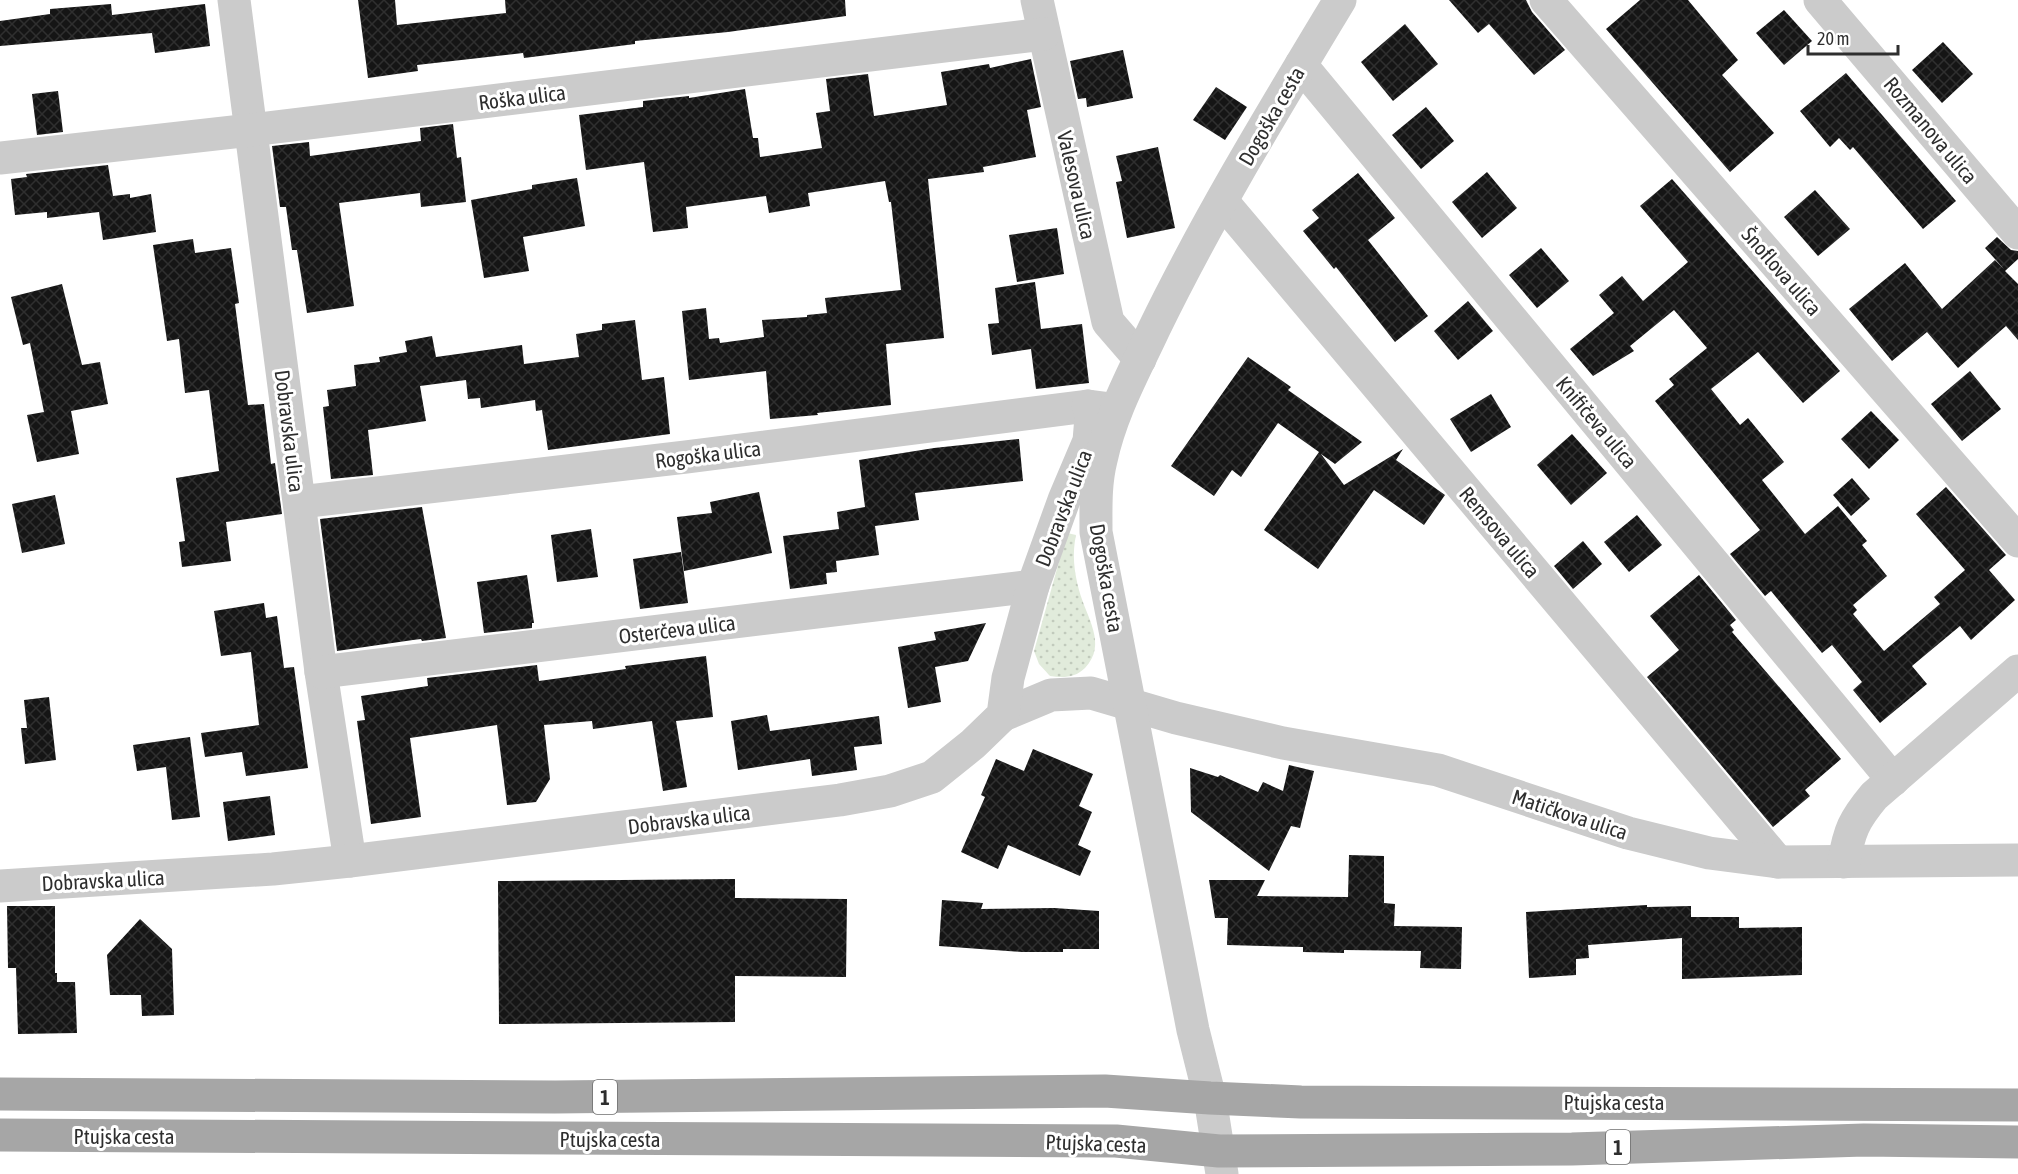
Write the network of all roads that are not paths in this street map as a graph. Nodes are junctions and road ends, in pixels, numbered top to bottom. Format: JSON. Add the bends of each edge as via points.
{"nodes":[{"id":1,"x":234,"y":0,"type":"edge"},
{"id":2,"x":1037,"y":0,"type":"edge"},
{"id":3,"x":1340,"y":0,"type":"edge"},
{"id":4,"x":1546,"y":0,"type":"edge"},
{"id":5,"x":1820,"y":0,"type":"edge"},
{"id":6,"x":1044,"y":34,"type":"junction"},
{"id":7,"x":1301,"y":65,"type":"junction"},
{"id":8,"x":251,"y":130,"type":"junction"},
{"id":9,"x":0,"y":158,"type":"edge"},
{"id":10,"x":1222,"y":201,"type":"junction"},
{"id":11,"x":2018,"y":233,"type":"edge"},
{"id":12,"x":1140,"y":359,"type":"junction"},
{"id":13,"x":1102,"y":408,"type":"junction"},
{"id":14,"x":300,"y":502,"type":"junction"},
{"id":15,"x":2018,"y":542,"type":"edge"},
{"id":16,"x":1033,"y":586,"type":"junction"},
{"id":17,"x":2018,"y":671,"type":"edge"},
{"id":18,"x":321,"y":672,"type":"junction"},
{"id":19,"x":1130,"y":706,"type":"junction"},
{"id":20,"x":1003,"y":715,"type":"junction"},
{"id":21,"x":1893,"y":780,"type":"junction"},
{"id":22,"x":2018,"y":860,"type":"edge"},
{"id":23,"x":350,"y":861,"type":"junction"},
{"id":24,"x":1778,"y":862,"type":"junction"},
{"id":25,"x":1844,"y":862,"type":"junction"},
{"id":26,"x":0,"y":886,"type":"edge"},
{"id":27,"x":0,"y":1094,"type":"edge"},
{"id":28,"x":1210,"y":1098,"type":"junction"},
{"id":29,"x":2018,"y":1105,"type":"edge"},
{"id":30,"x":0,"y":1135,"type":"edge"},
{"id":31,"x":2018,"y":1142,"type":"edge"},
{"id":32,"x":1221,"y":1163,"type":"edge"}],
"edges":[{"from":1,"to":8,"type":"street","name":"Dobravska ulica"},
{"from":2,"to":6,"type":"street","name":"Valesova ulica"},
{"from":3,"to":7,"type":"street","name":"Dogoška cesta"},
{"from":4,"to":15,"type":"street","name":"Šnoflova ulica"},
{"from":5,"to":11,"type":"street","name":"Rozmanova ulica"},
{"from":6,"to":8,"type":"street","name":"Roška ulica"},
{"from":6,"to":12,"type":"street","name":"Valesova ulica","via":[[1108,322]]},
{"from":7,"to":10,"type":"street","name":"Dogoška cesta"},
{"from":7,"to":21,"type":"street","name":"Knifičeva ulica"},
{"from":8,"to":9,"type":"street","name":"Roška ulica"},
{"from":8,"to":14,"type":"street","name":"Dobravska ulica"},
{"from":10,"to":12,"type":"street","name":"Dogoška cesta"},
{"from":10,"to":24,"type":"street","name":"Remsova ulica"},
{"from":12,"to":13,"type":"street","name":"Dogoška cesta"},
{"from":13,"to":14,"type":"street","name":"Rogoška ulica"},
{"from":13,"to":16,"type":"street","name":"Dobravska ulica","via":[[1091,417],[1089,441]]},
{"from":13,"to":19,"type":"street","name":"Dogoška cesta","via":[[1096,532]]},
{"from":14,"to":18,"type":"street","name":"Dobravska ulica"},
{"from":16,"to":18,"type":"street","name":"Osterčeva ulica"},
{"from":16,"to":20,"type":"street","name":"Dobravska ulica","via":[[1008,678]]},
{"from":17,"to":21,"type":"street"},
{"from":18,"to":23,"type":"street","name":"Dobravska ulica"},
{"from":19,"to":20,"type":"street","name":"Dobravska ulica","via":[[1091,693],[1051,695]]},
{"from":19,"to":24,"type":"street","name":"Matičkova ulica","via":[[1283,742],[1438,770],[1628,833],[1708,853]]},
{"from":19,"to":28,"type":"street","name":"Dogoška cesta","via":[[1193,1030]]},
{"from":20,"to":23,"type":"street","name":"Dobravska ulica","via":[[932,777],[890,791]]},
{"from":21,"to":25,"type":"street","via":[[1860,813],[1848,837]]},
{"from":22,"to":25,"type":"street","name":"Matičkova ulica"},
{"from":23,"to":26,"type":"street","name":"Dobravska ulica"},
{"from":24,"to":25,"type":"street","name":"Matičkova ulica"},
{"from":27,"to":28,"type":"main road","name":"Ptujska cesta","number":"1","via":[[555,1097],[1105,1091]]},
{"from":28,"to":29,"type":"main road","name":"Ptujska cesta","number":"1"},
{"from":28,"to":32,"type":"street"},
{"from":30,"to":32,"type":"main road","name":"Ptujska cesta","number":"1","via":[[1116,1141]]},
{"from":31,"to":32,"type":"main road","name":"Ptujska cesta","number":"1","via":[[1864,1140]]}]}
